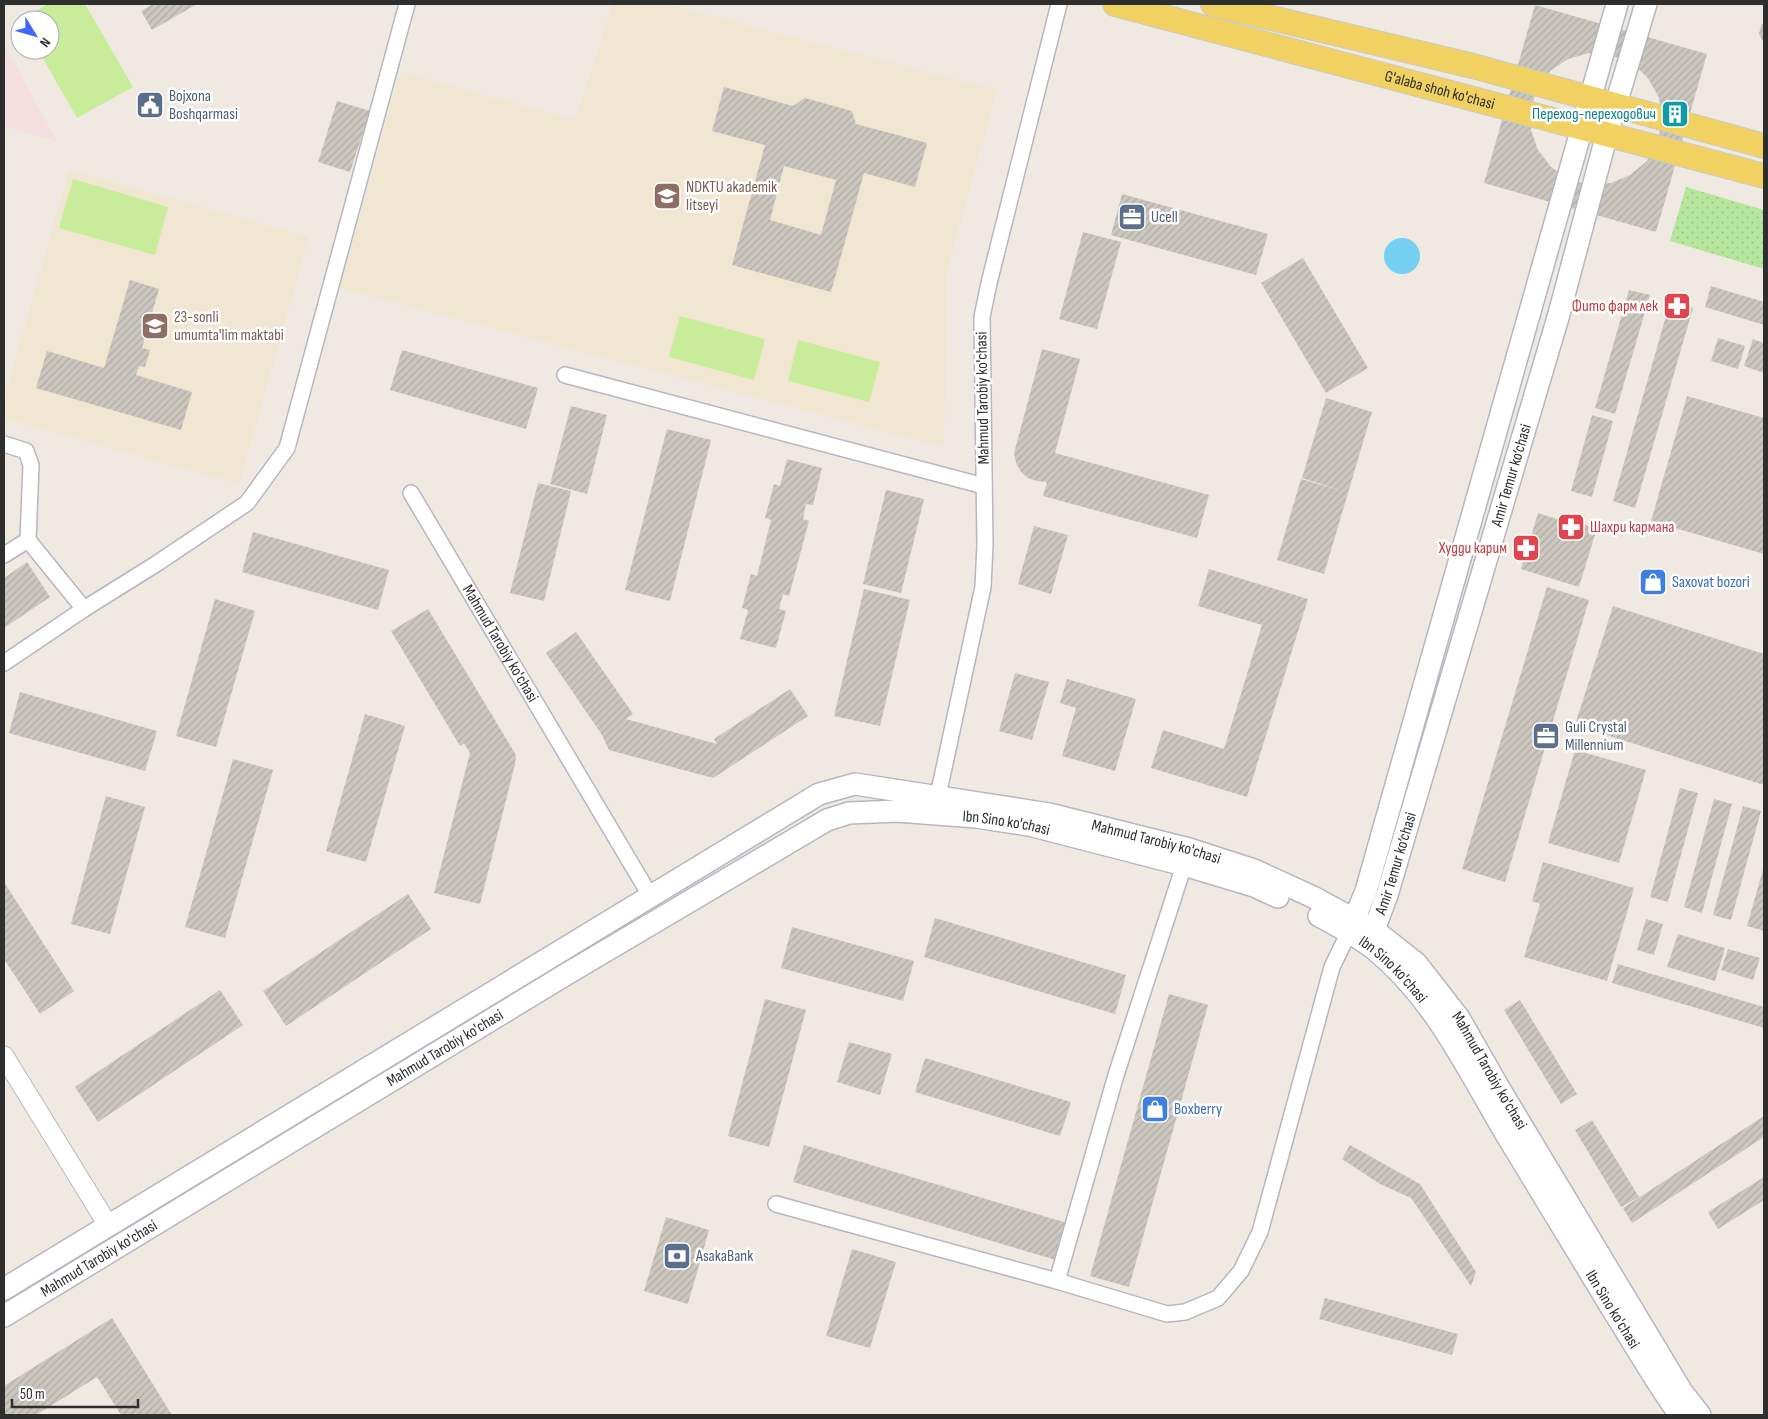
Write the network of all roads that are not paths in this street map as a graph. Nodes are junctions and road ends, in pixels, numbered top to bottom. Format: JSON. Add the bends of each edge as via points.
{"nodes":[{"id":1,"x":406,"y":4,"type":"edge"},
{"id":2,"x":1059,"y":4,"type":"edge"},
{"id":3,"x":1115,"y":4,"type":"edge"},
{"id":4,"x":1213,"y":4,"type":"edge"},
{"id":5,"x":1617,"y":4,"type":"edge"},
{"id":6,"x":1646,"y":4,"type":"edge"},
{"id":7,"x":1589,"y":99,"type":"junction"},
{"id":8,"x":1615,"y":106,"type":"junction"},
{"id":9,"x":1580,"y":128,"type":"junction"},
{"id":10,"x":1607,"y":134,"type":"junction"},
{"id":11,"x":1764,"y":146,"type":"edge"},
{"id":12,"x":1764,"y":176,"type":"edge"},
{"id":13,"x":565,"y":375,"type":"dead end"},
{"id":14,"x":4,"y":444,"type":"edge"},
{"id":15,"x":984,"y":486,"type":"junction"},
{"id":16,"x":412,"y":493,"type":"dead end"},
{"id":17,"x":28,"y":540,"type":"junction"},
{"id":18,"x":4,"y":555,"type":"edge"},
{"id":19,"x":84,"y":610,"type":"junction"},
{"id":20,"x":4,"y":663,"type":"edge"},
{"id":21,"x":936,"y":805,"type":"junction"},
{"id":22,"x":1187,"y":857,"type":"junction"},
{"id":23,"x":652,"y":897,"type":"junction"},
{"id":24,"x":1352,"y":925,"type":"junction"},
{"id":25,"x":1371,"y":938,"type":"junction"},
{"id":26,"x":4,"y":1056,"type":"edge"},
{"id":27,"x":776,"y":1204,"type":"dead end"},
{"id":28,"x":108,"y":1225,"type":"junction"},
{"id":29,"x":1057,"y":1281,"type":"junction"},
{"id":30,"x":4,"y":1289,"type":"edge"},
{"id":31,"x":4,"y":1316,"type":"edge"},
{"id":32,"x":1680,"y":1415,"type":"edge"},
{"id":33,"x":1700,"y":1415,"type":"edge"}],
"edges":[{"from":1,"to":19,"type":"street","via":[[287,448],[247,503]]},
{"from":2,"to":15,"type":"street","name":"Mahmud Tarobiy ko'chasi","via":[[982,317]]},
{"from":3,"to":9,"type":"main road","name":"G'alaba shoh ko'chasi"},
{"from":4,"to":7,"type":"main road","name":"G'alaba shoh ko'chasi","via":[[1473,66]]},
{"from":5,"to":7,"type":"main road","name":"Amir Temur ko‘chasi"},
{"from":6,"to":8,"type":"main road","name":"Amir Temur ko‘chasi"},
{"from":7,"to":8,"type":"main road","name":"G'alaba shoh ko'chasi"},
{"from":7,"to":9,"type":"main road","name":"Amir Temur ko‘chasi"},
{"from":8,"to":10,"type":"main road","name":"Amir Temur ko‘chasi"},
{"from":8,"to":11,"type":"main road","name":"G'alaba shoh ko'chasi"},
{"from":9,"to":10,"type":"main road","name":"G'alaba shoh ko'chasi"},
{"from":9,"to":24,"type":"main road","name":"Amir Temur ko‘chasi","via":[[1368,884]]},
{"from":10,"to":12,"type":"main road","name":"G'alaba shoh ko'chasi"},
{"from":10,"to":25,"type":"main road","name":"Amir Temur ko‘chasi","via":[[1559,314],[1390,885]]},
{"from":13,"to":15,"type":"street"},
{"from":14,"to":17,"type":"street","via":[[26,451],[31,465]]},
{"from":15,"to":21,"type":"street","name":"Mahmud Tarobiy ko'chasi","via":[[983,587]]},
{"from":16,"to":23,"type":"street","name":"Mahmud Tarobiy ko'chasi"},
{"from":17,"to":18,"type":"street"},
{"from":17,"to":19,"type":"street"},
{"from":19,"to":20,"type":"street"},
{"from":21,"to":22,"type":"main road","name":"Mahmud Tarobiy ko'chasi","via":[[1049,814]]},
{"from":21,"to":23,"type":"main road","name":"Mahmud Tarobiy ko'chasi","via":[[855,784],[819,794]]},
{"from":21,"to":31,"type":"main road","name":"Mahmud Tarobiy ko'chasi","via":[[897,812],[849,813],[827,820]]},
{"from":22,"to":24,"type":"main road","name":"Mahmud Tarobiy ko'chasi","via":[[1254,870]]},
{"from":22,"to":29,"type":"street","via":[[1116,1075]]},
{"from":23,"to":28,"type":"main road","name":"Mahmud Tarobiy ko'chasi"},
{"from":24,"to":25,"type":"main road","name":"Mahmud Tarobiy ko'chasi"},
{"from":24,"to":29,"type":"street","via":[[1332,967],[1260,1232],[1241,1271],[1218,1298],[1185,1312],[1167,1314]]},
{"from":25,"to":32,"type":"main road","name":"Ibn Sino ko'chasi","via":[[1451,1039]]},
{"from":25,"to":33,"type":"main road","name":"Mahmud Tarobiy ko'chasi","via":[[1416,962],[1459,1018],[1682,1392]]},
{"from":26,"to":28,"type":"street"},
{"from":27,"to":29,"type":"street"},
{"from":28,"to":30,"type":"main road","name":"Mahmud Tarobiy ko'chasi"}]}
